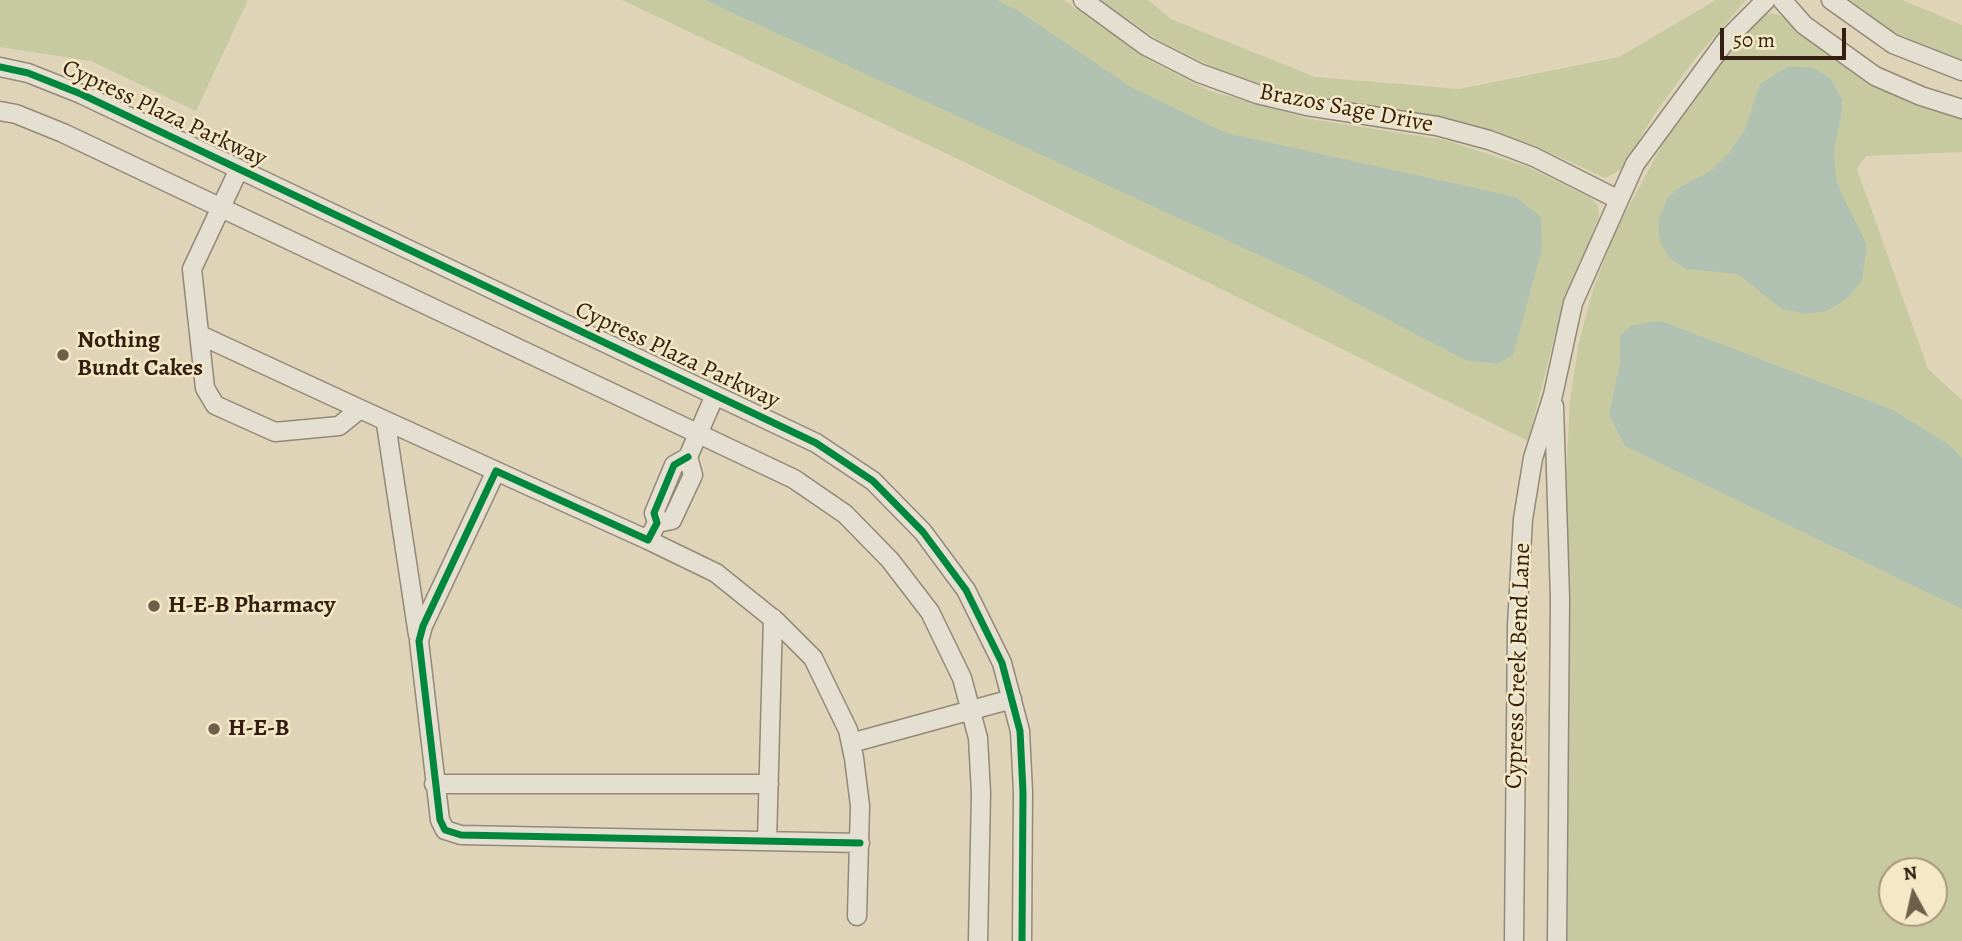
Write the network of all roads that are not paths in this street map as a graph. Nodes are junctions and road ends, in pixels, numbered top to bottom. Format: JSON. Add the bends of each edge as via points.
{"nodes":[{"id":1,"x":1083,"y":0,"type":"edge"},
{"id":2,"x":1766,"y":0,"type":"edge"},
{"id":3,"x":1783,"y":0,"type":"edge"},
{"id":4,"x":1831,"y":0,"type":"edge"},
{"id":5,"x":0,"y":67,"type":"edge"},
{"id":6,"x":1962,"y":71,"type":"edge"},
{"id":7,"x":1962,"y":109,"type":"edge"},
{"id":8,"x":0,"y":111,"type":"edge"},
{"id":9,"x":239,"y":169,"type":"junction"},
{"id":10,"x":1619,"y":200,"type":"junction"},
{"id":11,"x":223,"y":209,"type":"junction"},
{"id":12,"x":201,"y":335,"type":"junction"},
{"id":13,"x":716,"y":395,"type":"junction"},
{"id":14,"x":1553,"y":395,"type":"junction"},
{"id":15,"x":360,"y":409,"type":"junction"},
{"id":16,"x":386,"y":424,"type":"junction"},
{"id":17,"x":697,"y":433,"type":"junction"},
{"id":18,"x":496,"y":471,"type":"junction"},
{"id":19,"x":648,"y":540,"type":"junction"},
{"id":20,"x":772,"y":618,"type":"junction"},
{"id":21,"x":419,"y":641,"type":"junction"},
{"id":22,"x":1012,"y":699,"type":"junction"},
{"id":23,"x":970,"y":709,"type":"junction"},
{"id":24,"x":851,"y":743,"type":"junction"},
{"id":25,"x":434,"y":784,"type":"junction"},
{"id":26,"x":769,"y":784,"type":"junction"},
{"id":27,"x":767,"y":841,"type":"junction"},
{"id":28,"x":860,"y":843,"type":"junction"},
{"id":29,"x":857,"y":916,"type":"dead end"},
{"id":30,"x":978,"y":941,"type":"edge"},
{"id":31,"x":1022,"y":941,"type":"edge"},
{"id":32,"x":1514,"y":941,"type":"edge"},
{"id":33,"x":1558,"y":941,"type":"edge"}],
"edges":[{"from":1,"to":10,"type":"street","name":"Brazos Sage Drive","via":[[1146,46],[1199,73],[1307,106],[1437,126],[1489,140]]},
{"from":2,"to":10,"type":"street","name":"Cypress Creek Bend Lane","via":[[1704,70],[1635,164]]},
{"from":3,"to":7,"type":"street","via":[[1804,25],[1875,76]]},
{"from":4,"to":6,"type":"street","via":[[1893,44]]},
{"from":5,"to":9,"type":"street","name":"Cypress Plaza Parkway","via":[[81,94]]},
{"from":8,"to":11,"type":"street","via":[[63,133]]},
{"from":9,"to":11,"type":"street"},
{"from":9,"to":13,"type":"street","name":"Cypress Plaza Parkway"},
{"from":10,"to":14,"type":"street","name":"Cypress Creek Bend Lane","via":[[1573,303]]},
{"from":11,"to":12,"type":"street","via":[[192,269]]},
{"from":11,"to":17,"type":"street"},
{"from":12,"to":15,"type":"street"},
{"from":12,"to":15,"type":"street","via":[[205,388],[215,405],[275,432],[339,426]]},
{"from":13,"to":17,"type":"street"},
{"from":13,"to":22,"type":"street","name":"Cypress Plaza Parkway","via":[[824,448],[873,481],[923,532],[966,590],[1002,663]]},
{"from":14,"to":32,"type":"street","name":"Cypress Creek Bend Lane","via":[[1533,458],[1519,572]]},
{"from":14,"to":33,"type":"street","name":"Cypress Creek Bend Lane","via":[[1560,599]]},
{"from":15,"to":16,"type":"street"},
{"from":16,"to":18,"type":"street"},
{"from":16,"to":21,"type":"street"},
{"from":17,"to":19,"type":"street","via":[[688,457],[674,465]]},
{"from":17,"to":23,"type":"street","via":[[794,480],[845,514],[890,559],[930,612],[962,678]]},
{"from":18,"to":19,"type":"street"},
{"from":18,"to":21,"type":"street"},
{"from":19,"to":20,"type":"street","via":[[716,573]]},
{"from":20,"to":24,"type":"street","via":[[813,659]]},
{"from":20,"to":26,"type":"street"},
{"from":21,"to":25,"type":"street"},
{"from":22,"to":23,"type":"street"},
{"from":22,"to":31,"type":"street","name":"Cypress Plaza Parkway","via":[[1020,731],[1023,792]]},
{"from":23,"to":24,"type":"street"},
{"from":23,"to":30,"type":"street","via":[[978,738],[981,793]]},
{"from":24,"to":28,"type":"street"},
{"from":25,"to":26,"type":"street"},
{"from":25,"to":27,"type":"street","via":[[440,820],[446,830],[461,835]]},
{"from":26,"to":27,"type":"street"},
{"from":27,"to":28,"type":"street"},
{"from":28,"to":29,"type":"street"}]}
